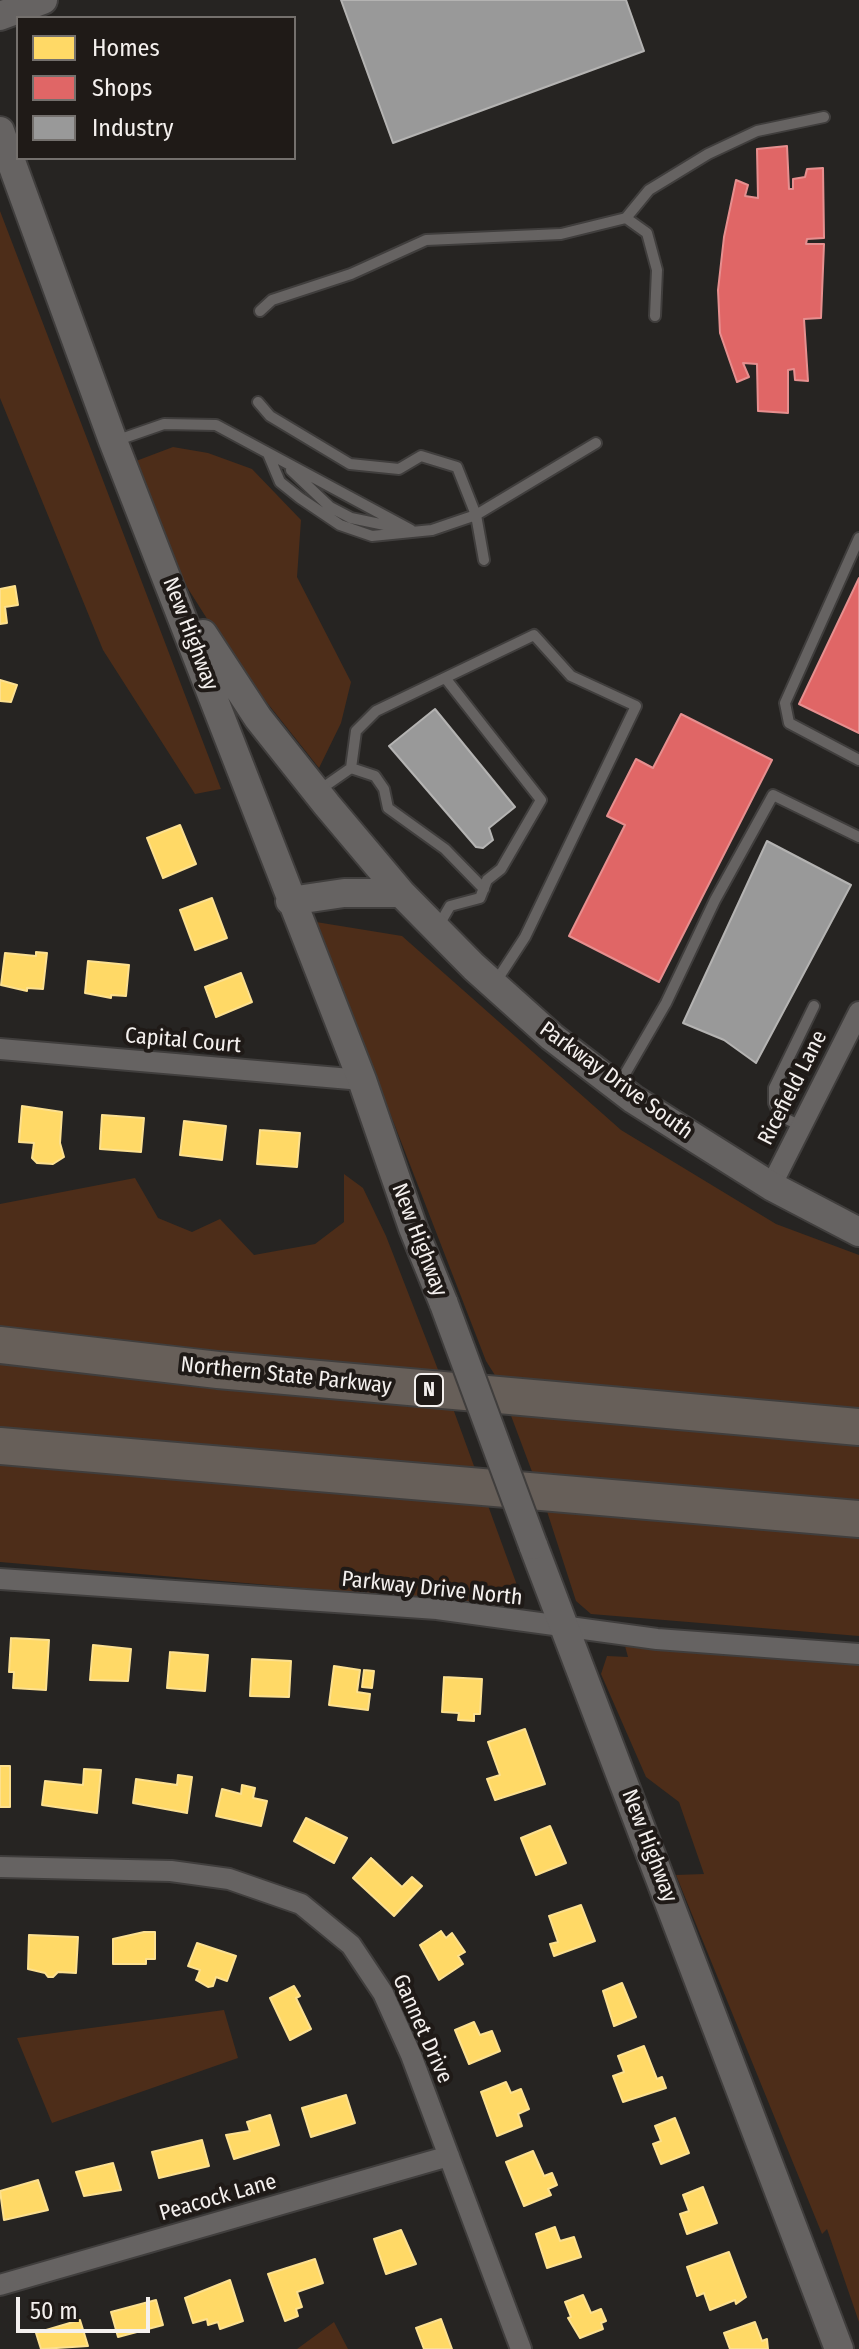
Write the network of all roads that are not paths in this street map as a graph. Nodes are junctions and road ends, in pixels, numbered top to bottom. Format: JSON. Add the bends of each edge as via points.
{"nodes":[{"id":1,"x":33,"y":2,"type":"edge"},
{"id":2,"x":0,"y":16,"type":"edge"},
{"id":3,"x":824,"y":117,"type":"dead end"},
{"id":4,"x":0,"y":131,"type":"edge"},
{"id":5,"x":626,"y":218,"type":"junction"},
{"id":6,"x":260,"y":311,"type":"dead end"},
{"id":7,"x":655,"y":316,"type":"dead end"},
{"id":8,"x":258,"y":402,"type":"dead end"},
{"id":9,"x":113,"y":441,"type":"junction"},
{"id":10,"x":596,"y":443,"type":"dead end"},
{"id":11,"x":269,"y":456,"type":"junction"},
{"id":12,"x":287,"y":465,"type":"junction"},
{"id":13,"x":476,"y":515,"type":"junction"},
{"id":14,"x":411,"y":530,"type":"junction"},
{"id":15,"x":859,"y":538,"type":"edge"},
{"id":16,"x":484,"y":560,"type":"dead end"},
{"id":17,"x":167,"y":577,"type":"junction"},
{"id":18,"x":446,"y":679,"type":"junction"},
{"id":19,"x":291,"y":756,"type":"junction"},
{"id":20,"x":859,"y":760,"type":"edge"},
{"id":21,"x":241,"y":765,"type":"junction"},
{"id":22,"x":351,"y":768,"type":"junction"},
{"id":23,"x":317,"y":791,"type":"junction"},
{"id":24,"x":859,"y":837,"type":"edge"},
{"id":25,"x":484,"y":889,"type":"junction"},
{"id":26,"x":401,"y":893,"type":"junction"},
{"id":27,"x":290,"y":901,"type":"junction"},
{"id":28,"x":437,"y":930,"type":"junction"},
{"id":29,"x":494,"y":984,"type":"junction"},
{"id":30,"x":814,"y":1006,"type":"dead end"},
{"id":31,"x":859,"y":1012,"type":"edge"},
{"id":32,"x":0,"y":1049,"type":"edge"},
{"id":33,"x":362,"y":1080,"type":"junction"},
{"id":34,"x":617,"y":1087,"type":"junction"},
{"id":35,"x":801,"y":1126,"type":"junction"},
{"id":36,"x":771,"y":1186,"type":"junction"},
{"id":37,"x":859,"y":1232,"type":"edge"},
{"id":38,"x":0,"y":1345,"type":"edge"},
{"id":39,"x":859,"y":1427,"type":"edge"},
{"id":40,"x":0,"y":1446,"type":"edge"},
{"id":41,"x":859,"y":1519,"type":"edge"},
{"id":42,"x":0,"y":1579,"type":"edge"},
{"id":43,"x":568,"y":1629,"type":"junction"},
{"id":44,"x":859,"y":1654,"type":"edge"},
{"id":45,"x":0,"y":1867,"type":"edge"},
{"id":46,"x":449,"y":2156,"type":"junction"},
{"id":47,"x":0,"y":2285,"type":"edge"},
{"id":48,"x":521,"y":2349,"type":"edge"},
{"id":49,"x":839,"y":2349,"type":"edge"}],
"edges":[{"from":1,"to":2,"type":"street"},
{"from":3,"to":5,"type":"lane","via":[[757,131],[708,154],[649,190]]},
{"from":4,"to":9,"type":"street","name":"New Highway"},
{"from":5,"to":6,"type":"lane","via":[[561,234],[426,240],[351,274],[272,300]]},
{"from":5,"to":7,"type":"lane","via":[[647,233],[657,270]]},
{"from":8,"to":13,"type":"lane","via":[[270,416],[350,464],[399,469],[421,456],[457,467]]},
{"from":9,"to":11,"type":"lane","via":[[164,424],[216,425]]},
{"from":9,"to":17,"type":"street","name":"New Highway"},
{"from":10,"to":13,"type":"lane"},
{"from":11,"to":12,"type":"lane"},
{"from":11,"to":14,"type":"lane","via":[[280,482],[340,525],[372,536]]},
{"from":12,"to":14,"type":"lane"},
{"from":12,"to":14,"type":"lane","via":[[330,507],[351,518]]},
{"from":13,"to":14,"type":"lane","via":[[432,530]]},
{"from":13,"to":16,"type":"lane"},
{"from":15,"to":20,"type":"lane","via":[[785,703],[789,723]]},
{"from":17,"to":19,"type":"street","name":"Parkway Drive South","via":[[258,718]]},
{"from":17,"to":21,"type":"street","name":"New Highway"},
{"from":18,"to":22,"type":"lane","via":[[365,721],[356,731]]},
{"from":18,"to":25,"type":"lane","via":[[541,800]]},
{"from":18,"to":29,"type":"lane","via":[[534,635],[571,676],[636,706],[525,937]]},
{"from":19,"to":21,"type":"street","via":[[265,747]]},
{"from":19,"to":23,"type":"street","name":"Parkway Drive South"},
{"from":21,"to":27,"type":"street","name":"New Highway"},
{"from":22,"to":23,"type":"lane"},
{"from":22,"to":25,"type":"lane","via":[[375,776],[388,808],[445,849]]},
{"from":23,"to":26,"type":"street","name":"Parkway Drive South"},
{"from":24,"to":34,"type":"lane","via":[[773,795]]},
{"from":25,"to":28,"type":"lane","via":[[480,898],[450,906]]},
{"from":26,"to":27,"type":"street","via":[[344,893]]},
{"from":26,"to":28,"type":"street","name":"Parkway Drive South"},
{"from":27,"to":33,"type":"street","name":"New Highway"},
{"from":28,"to":29,"type":"street","name":"Parkway Drive South"},
{"from":29,"to":34,"type":"street","name":"Parkway Drive South"},
{"from":30,"to":35,"type":"lane","via":[[774,1088],[780,1116]]},
{"from":31,"to":35,"type":"street","name":"Ricefield Lane"},
{"from":32,"to":33,"type":"street","name":"Capital Court"},
{"from":33,"to":43,"type":"street","name":"New Highway","bridge":true,"via":[[413,1228]]},
{"from":34,"to":36,"type":"street","name":"Parkway Drive South"},
{"from":35,"to":36,"type":"street","name":"Ricefield Lane"},
{"from":36,"to":37,"type":"street","name":"Parkway Drive South"},
{"from":38,"to":39,"type":"highway","name":"Northern State Parkway","number":"N","via":[[249,1373]]},
{"from":40,"to":41,"type":"highway"},
{"from":42,"to":43,"type":"street","name":"Parkway Drive North","via":[[437,1609]]},
{"from":43,"to":44,"type":"street","name":"Parkway Drive North"},
{"from":43,"to":49,"type":"street","name":"New Highway"},
{"from":45,"to":46,"type":"street","name":"Gannet Drive","via":[[171,1871],[229,1879],[301,1904],[351,1945],[383,1993]]},
{"from":46,"to":47,"type":"street","name":"Peacock Lane"},
{"from":46,"to":48,"type":"street","name":"Gannet Drive"}]}
